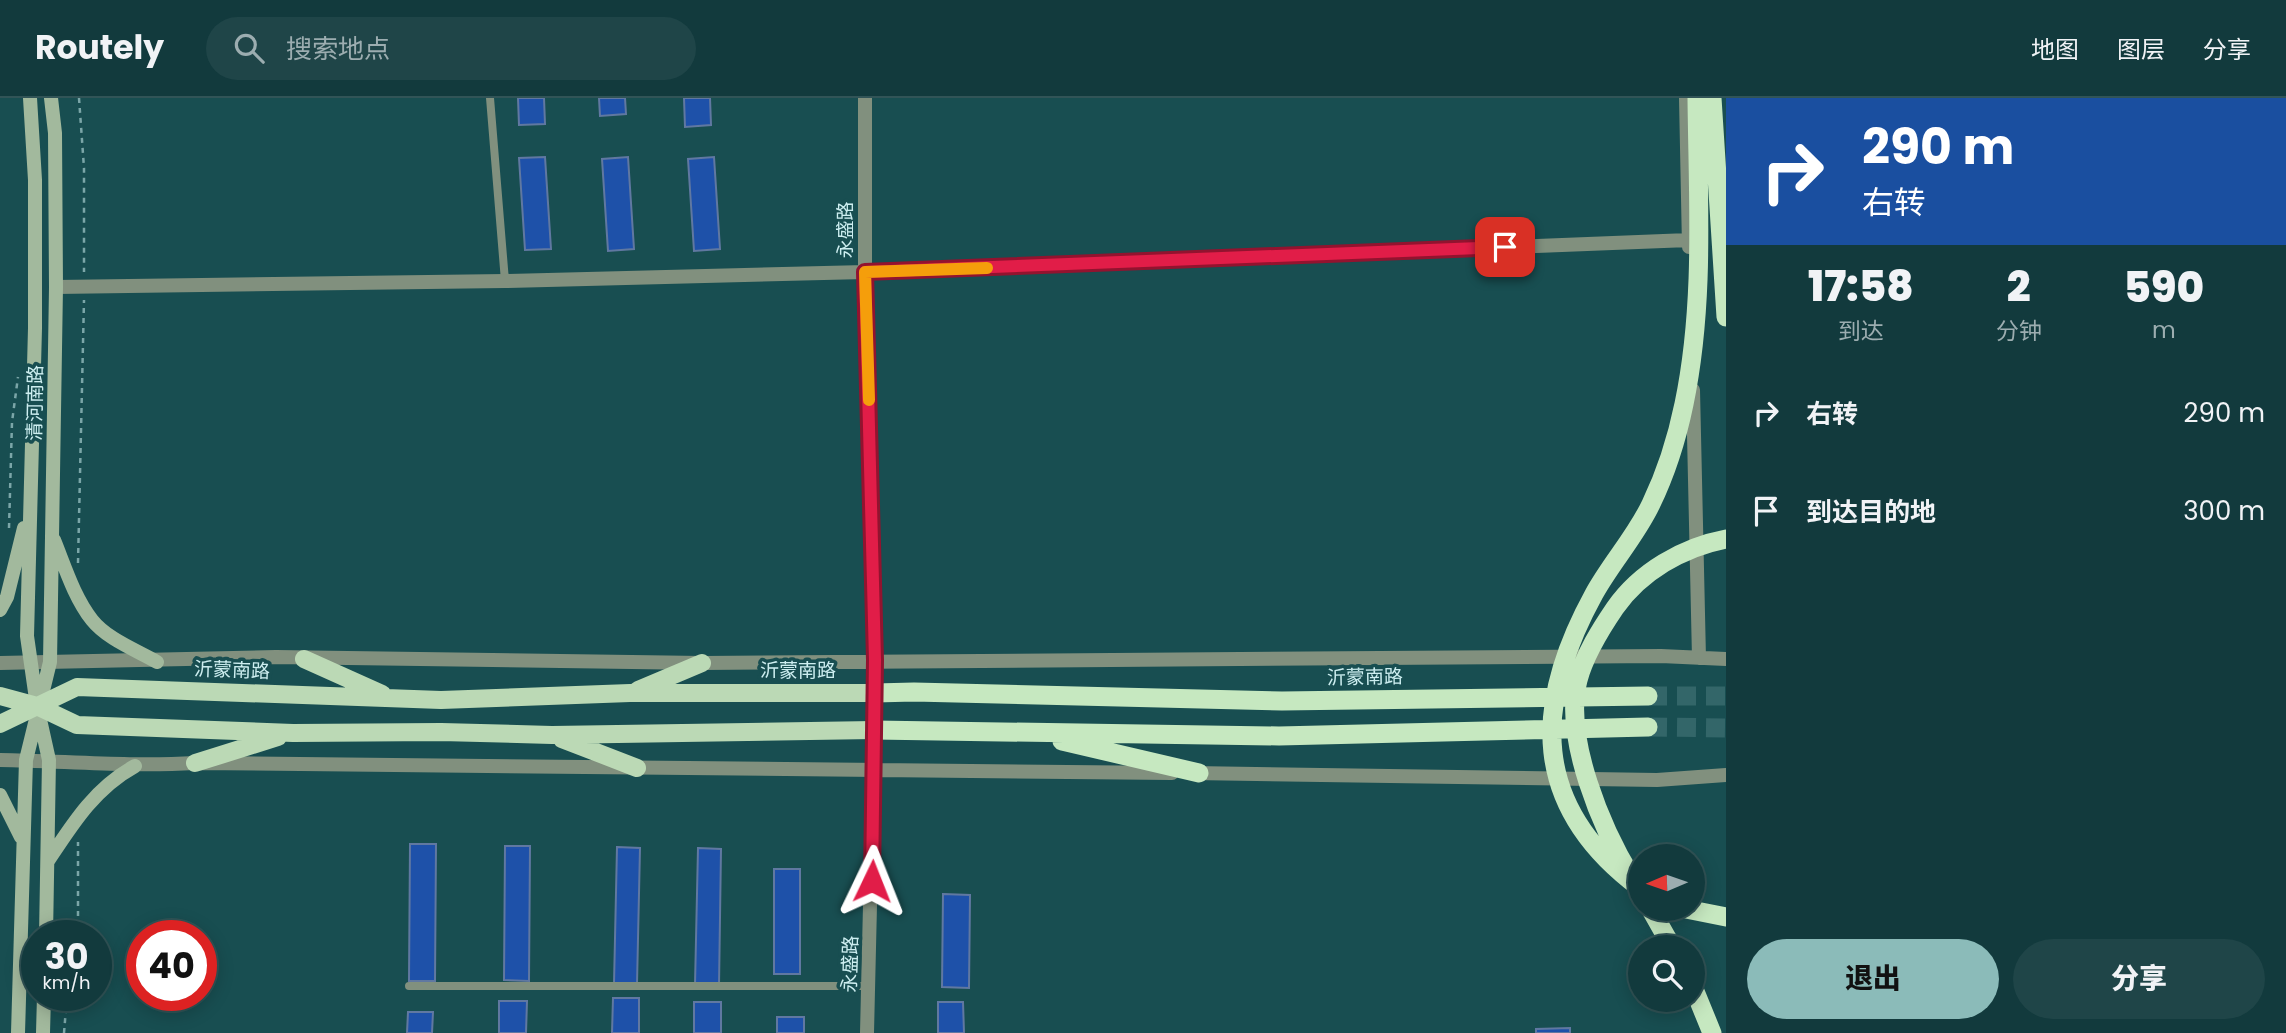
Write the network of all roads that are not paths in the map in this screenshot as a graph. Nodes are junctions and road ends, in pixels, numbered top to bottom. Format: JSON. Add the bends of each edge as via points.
{"nodes":[{"id":1,"x":30,"y":98,"type":"edge"},
{"id":2,"x":51,"y":98,"type":"edge"},
{"id":3,"x":490,"y":98,"type":"edge"},
{"id":4,"x":865,"y":98,"type":"edge"},
{"id":5,"x":1686,"y":98,"type":"edge"},
{"id":6,"x":1697,"y":98,"type":"edge"},
{"id":7,"x":1712,"y":98,"type":"edge"},
{"id":8,"x":1689,"y":240,"type":"junction"},
{"id":9,"x":865,"y":272,"type":"junction"},
{"id":10,"x":505,"y":281,"type":"junction"},
{"id":11,"x":55,"y":287,"type":"junction"},
{"id":12,"x":1726,"y":317,"type":"edge"},
{"id":13,"x":30,"y":503,"type":"junction"},
{"id":14,"x":52,"y":533,"type":"junction"},
{"id":15,"x":1726,"y":539,"type":"edge"},
{"id":16,"x":0,"y":610,"type":"edge"},
{"id":17,"x":1699,"y":658,"type":"junction"},
{"id":18,"x":304,"y":659,"type":"junction"},
{"id":19,"x":1726,"y":659,"type":"edge"},
{"id":20,"x":875,"y":660,"type":"junction"},
{"id":21,"x":50,"y":662,"type":"junction"},
{"id":22,"x":157,"y":662,"type":"junction"},
{"id":23,"x":0,"y":663,"type":"edge"},
{"id":24,"x":29,"y":663,"type":"junction"},
{"id":25,"x":702,"y":663,"type":"junction"},
{"id":26,"x":630,"y":693,"type":"junction"},
{"id":27,"x":875,"y":693,"type":"junction"},
{"id":28,"x":0,"y":696,"type":"edge"},
{"id":29,"x":1648,"y":696,"type":"tunnel mouth"},
{"id":30,"x":391,"y":698,"type":"junction"},
{"id":31,"x":37,"y":706,"type":"junction"},
{"id":32,"x":0,"y":724,"type":"edge"},
{"id":33,"x":1648,"y":727,"type":"tunnel mouth"},
{"id":34,"x":874,"y":730,"type":"junction"},
{"id":35,"x":1024,"y":732,"type":"junction"},
{"id":36,"x":293,"y":733,"type":"junction"},
{"id":37,"x":552,"y":735,"type":"junction"},
{"id":38,"x":0,"y":760,"type":"edge"},
{"id":39,"x":26,"y":760,"type":"junction"},
{"id":40,"x":49,"y":760,"type":"junction"},
{"id":41,"x":195,"y":763,"type":"junction"},
{"id":42,"x":135,"y":766,"type":"junction"},
{"id":43,"x":637,"y":768,"type":"junction"},
{"id":44,"x":874,"y":768,"type":"junction"},
{"id":45,"x":1199,"y":773,"type":"junction"},
{"id":46,"x":1726,"y":775,"type":"edge"},
{"id":47,"x":0,"y":795,"type":"edge"},
{"id":48,"x":24,"y":843,"type":"junction"},
{"id":49,"x":48,"y":862,"type":"junction"},
{"id":50,"x":1628,"y":868,"type":"edge"},
{"id":51,"x":1628,"y":880,"type":"edge"},
{"id":52,"x":1705,"y":912,"type":"edge"},
{"id":53,"x":1726,"y":916,"type":"edge"},
{"id":54,"x":46,"y":920,"type":"edge"},
{"id":55,"x":409,"y":986,"type":"dead end"},
{"id":56,"x":869,"y":986,"type":"junction"},
{"id":57,"x":44,"y":1011,"type":"edge"},
{"id":58,"x":1703,"y":1012,"type":"edge"},
{"id":59,"x":18,"y":1033,"type":"edge"},
{"id":60,"x":43,"y":1033,"type":"edge"},
{"id":61,"x":867,"y":1033,"type":"edge"},
{"id":62,"x":1712,"y":1033,"type":"edge"}],
"edges":[{"from":1,"to":13,"type":"main road","name":"清河南路","via":[[35,180]]},
{"from":2,"to":11,"type":"main road","name":"清河南路"},
{"from":3,"to":10,"type":"lane"},
{"from":4,"to":9,"type":"street","name":"永盛路"},
{"from":5,"to":8,"type":"street"},
{"from":6,"to":51,"type":"highway","via":[[1699,308],[1684,404],[1651,506],[1595,592],[1569,643],[1550,716],[1564,798],[1610,866]]},
{"from":7,"to":12,"type":"highway"},
{"from":8,"to":9,"type":"street"},
{"from":8,"to":17,"type":"street"},
{"from":9,"to":10,"type":"street"},
{"from":9,"to":20,"type":"street","name":"永盛路"},
{"from":10,"to":11,"type":"street"},
{"from":11,"to":14,"type":"main road","name":"清河南路"},
{"from":13,"to":16,"type":"main road"},
{"from":13,"to":24,"type":"main road","name":"清河南路"},
{"from":14,"to":21,"type":"main road","name":"清河南路"},
{"from":14,"to":22,"type":"main road","via":[[93,622]]},
{"from":15,"to":50,"type":"highway","via":[[1703,543],[1662,564],[1626,592],[1599,631],[1578,681],[1581,760],[1600,818]]},
{"from":17,"to":19,"type":"street"},
{"from":17,"to":20,"type":"street"},
{"from":18,"to":22,"type":"street"},
{"from":18,"to":25,"type":"street"},
{"from":18,"to":30,"type":"main road"},
{"from":20,"to":25,"type":"street"},
{"from":20,"to":27,"type":"street","name":"永盛路"},
{"from":21,"to":22,"type":"street"},
{"from":21,"to":24,"type":"street"},
{"from":21,"to":31,"type":"main road","name":"清河南路"},
{"from":23,"to":24,"type":"street"},
{"from":24,"to":31,"type":"main road","name":"清河南路"},
{"from":25,"to":26,"type":"main road"},
{"from":26,"to":27,"type":"main road","name":"沂蒙南路"},
{"from":26,"to":30,"type":"main road","name":"沂蒙南路"},
{"from":27,"to":29,"type":"highway","name":"沂蒙南路","via":[[1282,701]]},
{"from":27,"to":34,"type":"street","name":"永盛路"},
{"from":28,"to":31,"type":"main road"},
{"from":30,"to":31,"type":"main road","name":"沂蒙南路","via":[[77,687]]},
{"from":31,"to":32,"type":"main road","name":"沂蒙南路"},
{"from":31,"to":36,"type":"main road","via":[[77,725]]},
{"from":31,"to":39,"type":"main road","name":"清河南路"},
{"from":31,"to":40,"type":"main road","name":"清河南路"},
{"from":33,"to":35,"type":"highway","via":[[1279,736]]},
{"from":34,"to":35,"type":"highway"},
{"from":34,"to":37,"type":"main road"},
{"from":34,"to":44,"type":"street","name":"永盛路"},
{"from":35,"to":45,"type":"highway"},
{"from":36,"to":37,"type":"main road"},
{"from":36,"to":41,"type":"main road"},
{"from":37,"to":43,"type":"main road"},
{"from":38,"to":39,"type":"street"},
{"from":39,"to":40,"type":"street"},
{"from":39,"to":48,"type":"main road","name":"清河南路"},
{"from":40,"to":42,"type":"street"},
{"from":40,"to":49,"type":"main road","name":"清河南路"},
{"from":41,"to":42,"type":"street"},
{"from":41,"to":43,"type":"street"},
{"from":42,"to":49,"type":"main road","via":[[96,794]]},
{"from":43,"to":44,"type":"street"},
{"from":44,"to":45,"type":"street"},
{"from":44,"to":56,"type":"street","name":"永盛路"},
{"from":45,"to":46,"type":"street","via":[[1657,780]]},
{"from":47,"to":48,"type":"main road"},
{"from":48,"to":59,"type":"main road","name":"清河南路"},
{"from":49,"to":54,"type":"main road","name":"清河南路"},
{"from":52,"to":53,"type":"highway"},
{"from":55,"to":56,"type":"lane"},
{"from":56,"to":61,"type":"street","name":"永盛路"},
{"from":57,"to":60,"type":"main road"},
{"from":58,"to":62,"type":"highway"}]}
